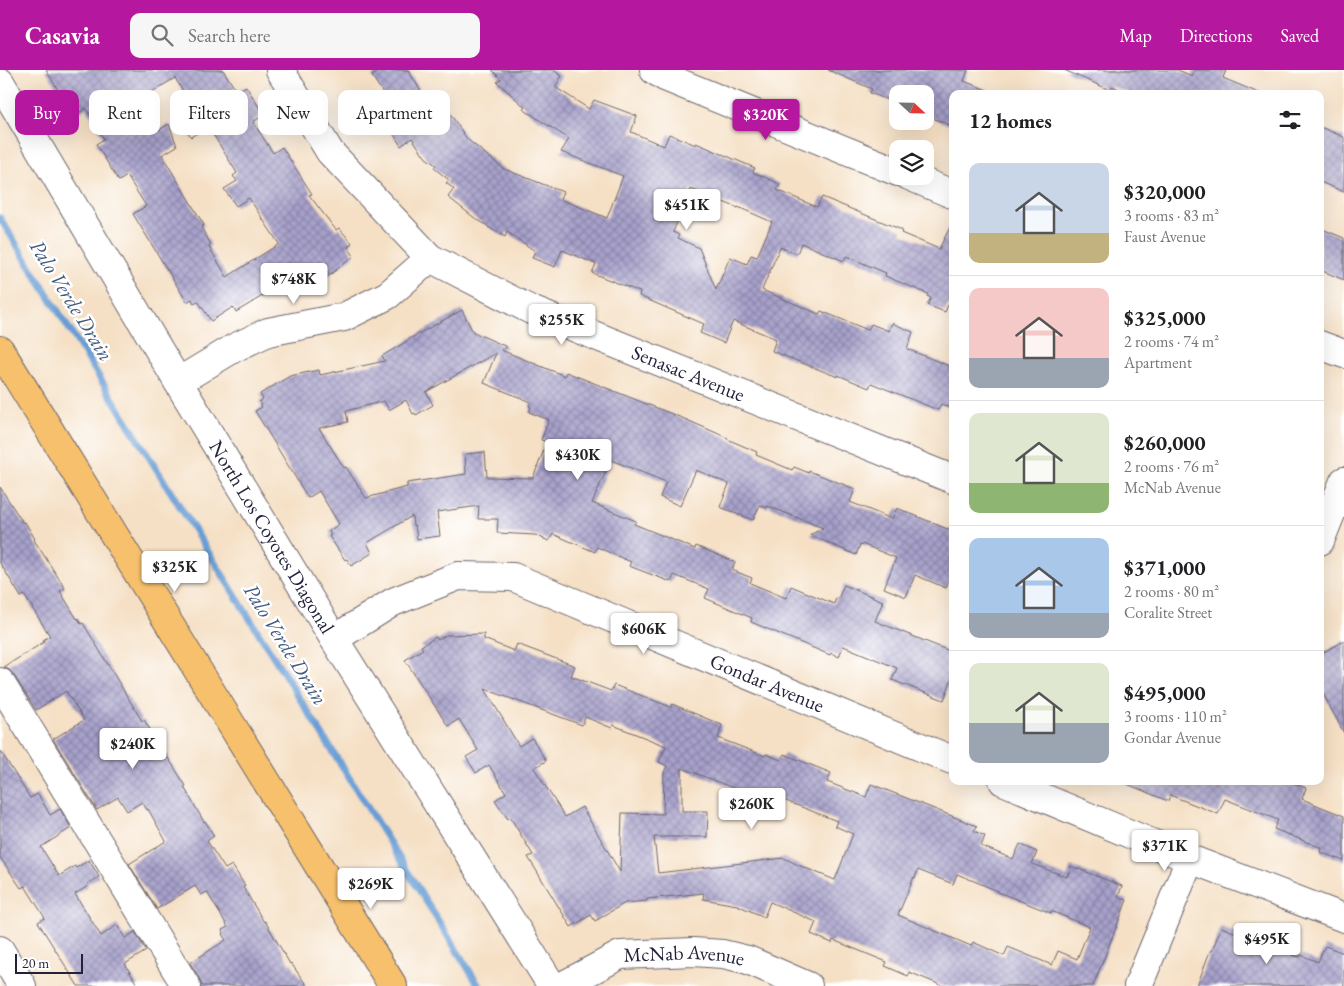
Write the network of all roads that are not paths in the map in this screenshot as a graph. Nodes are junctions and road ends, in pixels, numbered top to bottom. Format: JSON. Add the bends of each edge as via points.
{"nodes":[{"id":1,"x":280,"y":70,"type":"edge"},
{"id":2,"x":654,"y":70,"type":"edge"},
{"id":3,"x":0,"y":82,"type":"edge"},
{"id":4,"x":889,"y":168,"type":"edge"},
{"id":5,"x":930,"y":185,"type":"edge"},
{"id":6,"x":949,"y":193,"type":"edge"},
{"id":7,"x":430,"y":258,"type":"junction"},
{"id":8,"x":1324,"y":346,"type":"edge"},
{"id":9,"x":0,"y":350,"type":"edge"},
{"id":10,"x":1344,"y":354,"type":"edge"},
{"id":11,"x":178,"y":382,"type":"junction"},
{"id":12,"x":949,"y":478,"type":"edge"},
{"id":13,"x":1344,"y":481,"type":"edge"},
{"id":14,"x":1324,"y":531,"type":"edge"},
{"id":15,"x":334,"y":639,"type":"junction"},
{"id":16,"x":0,"y":682,"type":"edge"},
{"id":17,"x":949,"y":759,"type":"edge"},
{"id":18,"x":1014,"y":785,"type":"edge"},
{"id":19,"x":1190,"y":859,"type":"junction"},
{"id":20,"x":1344,"y":918,"type":"edge"},
{"id":21,"x":0,"y":950,"type":"edge"},
{"id":22,"x":22,"y":986,"type":"edge"},
{"id":23,"x":186,"y":986,"type":"edge"},
{"id":24,"x":393,"y":986,"type":"edge"},
{"id":25,"x":552,"y":986,"type":"edge"},
{"id":26,"x":562,"y":986,"type":"edge"},
{"id":27,"x":808,"y":986,"type":"edge"},
{"id":28,"x":1138,"y":986,"type":"edge"}],
"edges":[{"from":1,"to":7,"type":"street","name":"Senasac Avenue","via":[[330,152]]},
{"from":2,"to":4,"type":"street"},
{"from":3,"to":11,"type":"street","name":"North Los Coyotes Diagonal"},
{"from":5,"to":6,"type":"street"},
{"from":7,"to":11,"type":"street","via":[[388,295],[344,317],[268,332],[234,348]]},
{"from":7,"to":12,"type":"street","name":"Senasac Avenue","via":[[531,310]]},
{"from":8,"to":10,"type":"street"},
{"from":9,"to":24,"type":"main road"},
{"from":11,"to":15,"type":"street","name":"North Los Coyotes Diagonal"},
{"from":13,"to":14,"type":"street"},
{"from":15,"to":17,"type":"street","name":"Gondar Avenue","via":[[393,602],[458,576],[514,577]]},
{"from":15,"to":25,"type":"street","name":"North Los Coyotes Diagonal"},
{"from":16,"to":23,"type":"street"},
{"from":18,"to":19,"type":"street"},
{"from":19,"to":20,"type":"street"},
{"from":19,"to":28,"type":"street"},
{"from":21,"to":22,"type":"street"},
{"from":26,"to":27,"type":"street","name":"McNab Avenue","via":[[620,955],[693,952],[748,960]]}]}
